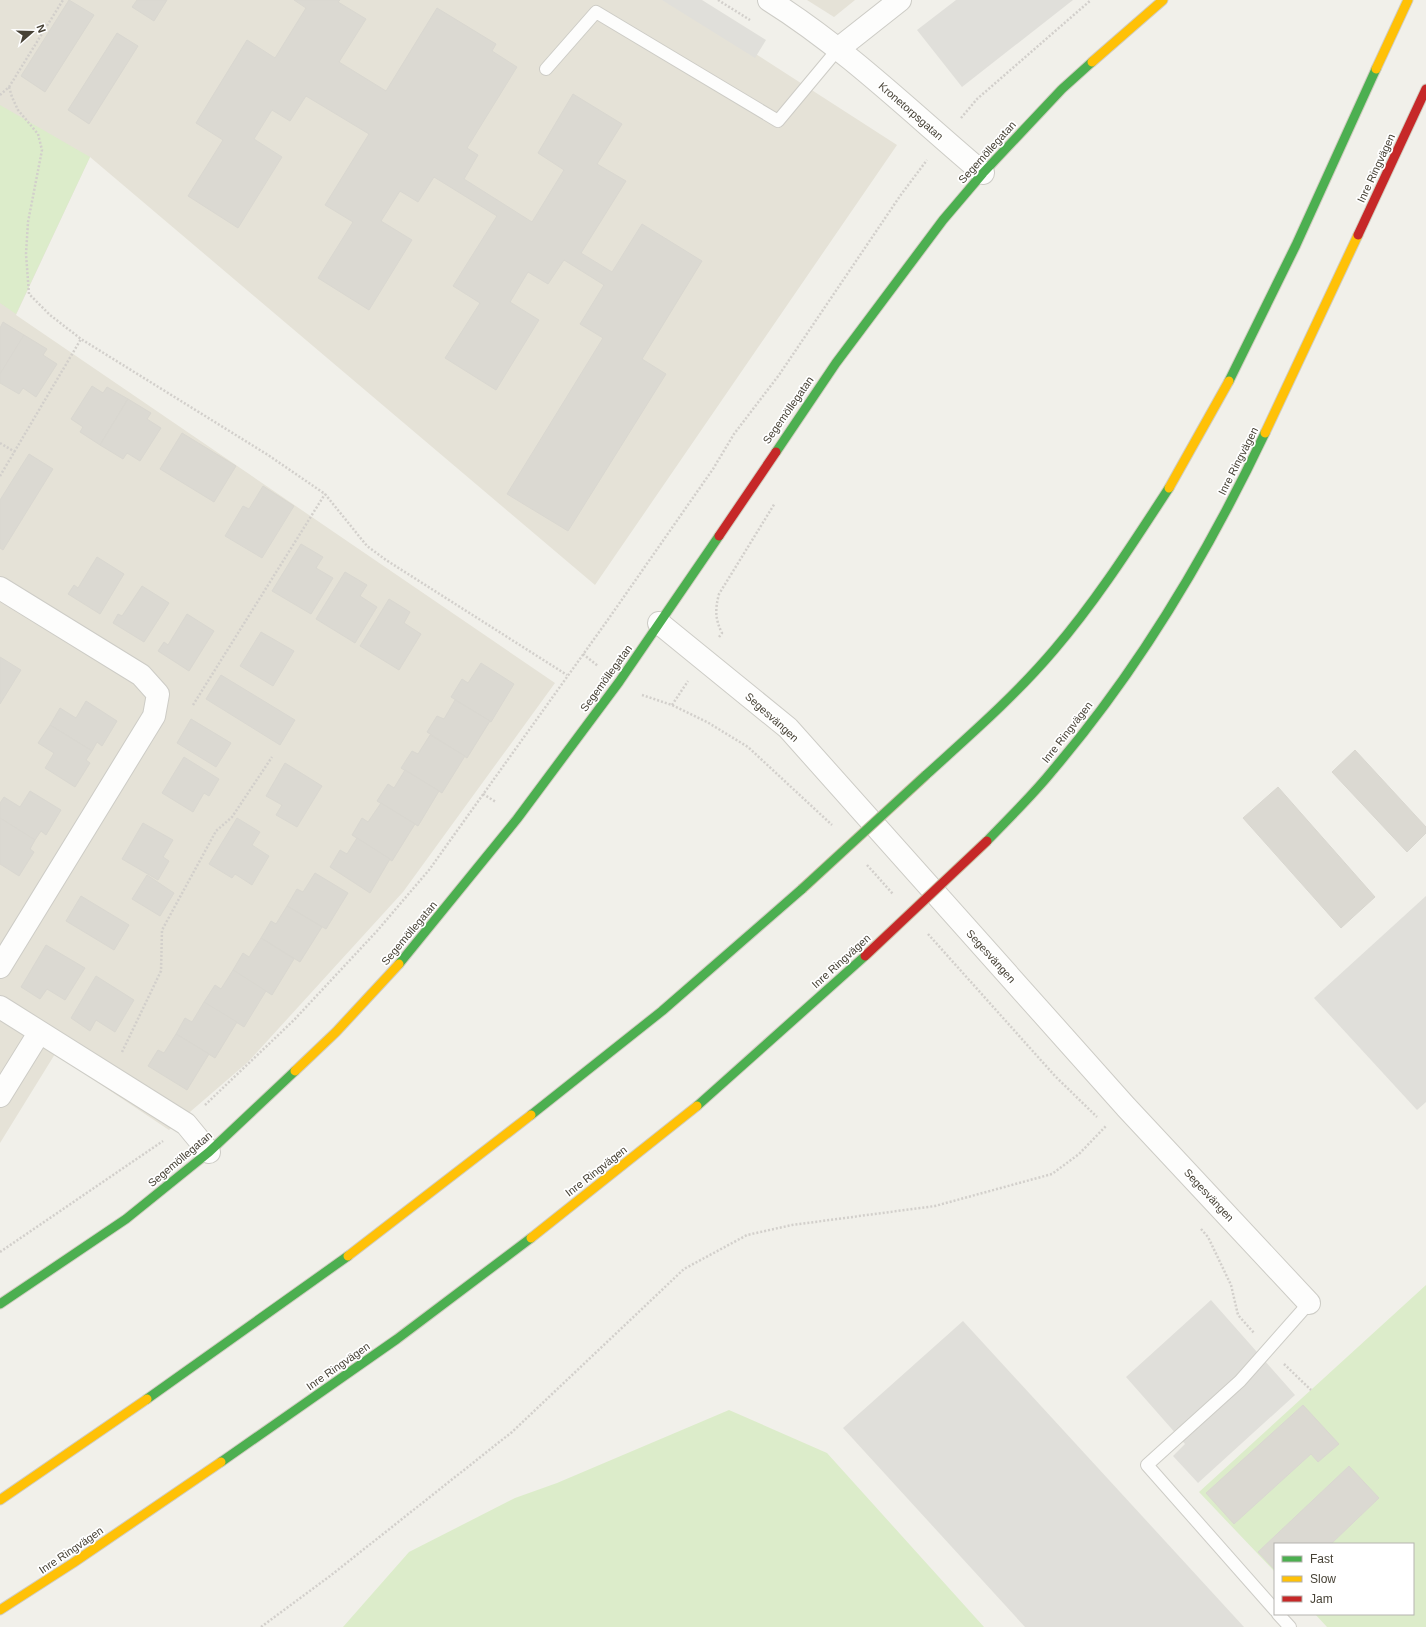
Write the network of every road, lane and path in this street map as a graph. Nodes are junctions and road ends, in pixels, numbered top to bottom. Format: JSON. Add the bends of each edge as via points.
{"nodes":[{"id":1,"x":63,"y":0,"type":"edge"},
{"id":2,"x":769,"y":0,"type":"edge"},
{"id":3,"x":900,"y":0,"type":"edge"},
{"id":4,"x":1091,"y":0,"type":"edge"},
{"id":5,"x":1163,"y":0,"type":"edge"},
{"id":6,"x":1408,"y":0,"type":"edge"},
{"id":7,"x":838,"y":49,"type":"junction"},
{"id":8,"x":546,"y":69,"type":"dead end"},
{"id":9,"x":9,"y":87,"type":"junction"},
{"id":10,"x":1426,"y":89,"type":"edge"},
{"id":11,"x":0,"y":95,"type":"edge"},
{"id":12,"x":943,"y":139,"type":"junction"},
{"id":13,"x":983,"y":173,"type":"junction"},
{"id":14,"x":81,"y":339,"type":"junction"},
{"id":15,"x":0,"y":443,"type":"edge"},
{"id":16,"x":15,"y":452,"type":"junction"},
{"id":17,"x":0,"y":476,"type":"edge"},
{"id":18,"x":325,"y":494,"type":"junction"},
{"id":19,"x":778,"y":498,"type":"dead end"},
{"id":20,"x":0,"y":588,"type":"edge"},
{"id":21,"x":659,"y":623,"type":"junction"},
{"id":22,"x":704,"y":658,"type":"junction"},
{"id":23,"x":567,"y":675,"type":"junction"},
{"id":24,"x":193,"y":705,"type":"dead end"},
{"id":25,"x":672,"y":705,"type":"dead end"},
{"id":26,"x":272,"y":757,"type":"dead end"},
{"id":27,"x":483,"y":794,"type":"junction"},
{"id":28,"x":500,"y":804,"type":"dead end"},
{"id":29,"x":0,"y":967,"type":"edge"},
{"id":30,"x":0,"y":1007,"type":"edge"},
{"id":31,"x":39,"y":1033,"type":"junction"},
{"id":32,"x":110,"y":1077,"type":"junction"},
{"id":33,"x":0,"y":1096,"type":"edge"},
{"id":34,"x":186,"y":1124,"type":"junction"},
{"id":35,"x":1111,"y":1132,"type":"dead end"},
{"id":36,"x":209,"y":1152,"type":"junction"},
{"id":37,"x":1198,"y":1226,"type":"dead end"},
{"id":38,"x":0,"y":1252,"type":"edge"},
{"id":39,"x":1309,"y":1303,"type":"joint"},
{"id":40,"x":0,"y":1304,"type":"edge"},
{"id":41,"x":1268,"y":1349,"type":"junction"},
{"id":42,"x":1311,"y":1390,"type":"dead end"},
{"id":43,"x":0,"y":1500,"type":"edge"},
{"id":44,"x":1274,"y":1609,"type":"edge"},
{"id":45,"x":0,"y":1610,"type":"edge"},
{"id":46,"x":1279,"y":1615,"type":"edge"},
{"id":47,"x":261,"y":1627,"type":"edge"},
{"id":48,"x":1290,"y":1627,"type":"edge"}],
"edges":[{"from":1,"to":9,"type":"path"},
{"from":2,"to":7,"type":"street","name":"Kronetorpsgatan","via":[[798,18]]},
{"from":3,"to":7,"type":"street"},
{"from":4,"to":12,"type":"path","via":[[977,99]]},
{"from":5,"to":13,"type":"main road","name":"Segemöllegatan","via":[[1062,89]]},
{"from":6,"to":43,"type":"main road","bridge":true,"via":[[1235,371],[1129,551],[1069,632],[1016,691],[802,889],[662,1011],[459,1173],[320,1278]]},
{"from":7,"to":8,"type":"lane","via":[[778,121],[596,12]]},
{"from":7,"to":12,"type":"street","name":"Kronetorpsgatan"},
{"from":9,"to":11,"type":"path"},
{"from":9,"to":14,"type":"path","via":[[18,110],[38,134],[42,150],[28,222],[26,254],[29,294],[50,315]]},
{"from":10,"to":45,"type":"main road","name":"Inre Ringvägen","bridge":true,"via":[[1246,473],[1178,598],[1142,654],[1095,718],[1053,770],[987,841],[866,956],[705,1100],[515,1251],[397,1339],[279,1422]]},
{"from":12,"to":13,"type":"street","name":"Kronetorpsgatan"},
{"from":12,"to":23,"type":"path","via":[[900,196],[779,375],[734,434],[662,542]]},
{"from":13,"to":21,"type":"main road","name":"Segemöllegatan","via":[[943,220],[836,363]]},
{"from":14,"to":16,"type":"path"},
{"from":14,"to":18,"type":"path","via":[[268,455]]},
{"from":15,"to":16,"type":"path"},
{"from":16,"to":17,"type":"path"},
{"from":18,"to":23,"type":"path","via":[[367,546]]},
{"from":18,"to":24,"type":"path"},
{"from":19,"to":22,"type":"path","via":[[719,594],[715,610],[722,633]]},
{"from":20,"to":29,"type":"street","via":[[141,675],[158,694],[154,716]]},
{"from":21,"to":22,"type":"street","name":"Segesvängen"},
{"from":21,"to":36,"type":"main road","name":"Segemöllegatan","via":[[619,682],[517,819],[408,955],[336,1032]]},
{"from":22,"to":25,"type":"path"},
{"from":22,"to":39,"type":"street","name":"Segesvängen","via":[[788,728],[1126,1107]]},
{"from":23,"to":27,"type":"path"},
{"from":26,"to":32,"type":"path","via":[[232,817],[216,832],[162,930],[161,971]]},
{"from":27,"to":28,"type":"path"},
{"from":27,"to":34,"type":"path","via":[[429,870],[377,931],[294,1020]]},
{"from":30,"to":31,"type":"street"},
{"from":31,"to":32,"type":"street"},
{"from":31,"to":33,"type":"street"},
{"from":32,"to":34,"type":"street"},
{"from":34,"to":36,"type":"street"},
{"from":34,"to":38,"type":"path"},
{"from":35,"to":47,"type":"path","via":[[1106,1126],[1079,1154],[1052,1174],[935,1206],[792,1224],[747,1235],[684,1269],[512,1432],[330,1576]]},
{"from":36,"to":40,"type":"main road","name":"Segemöllegatan","via":[[126,1219]]},
{"from":37,"to":41,"type":"path","via":[[1208,1237],[1231,1285],[1238,1315]]},
{"from":39,"to":41,"type":"lane"},
{"from":41,"to":42,"type":"path"},
{"from":41,"to":44,"type":"lane","via":[[1240,1381],[1147,1465]]},
{"from":46,"to":48,"type":"lane"}]}
